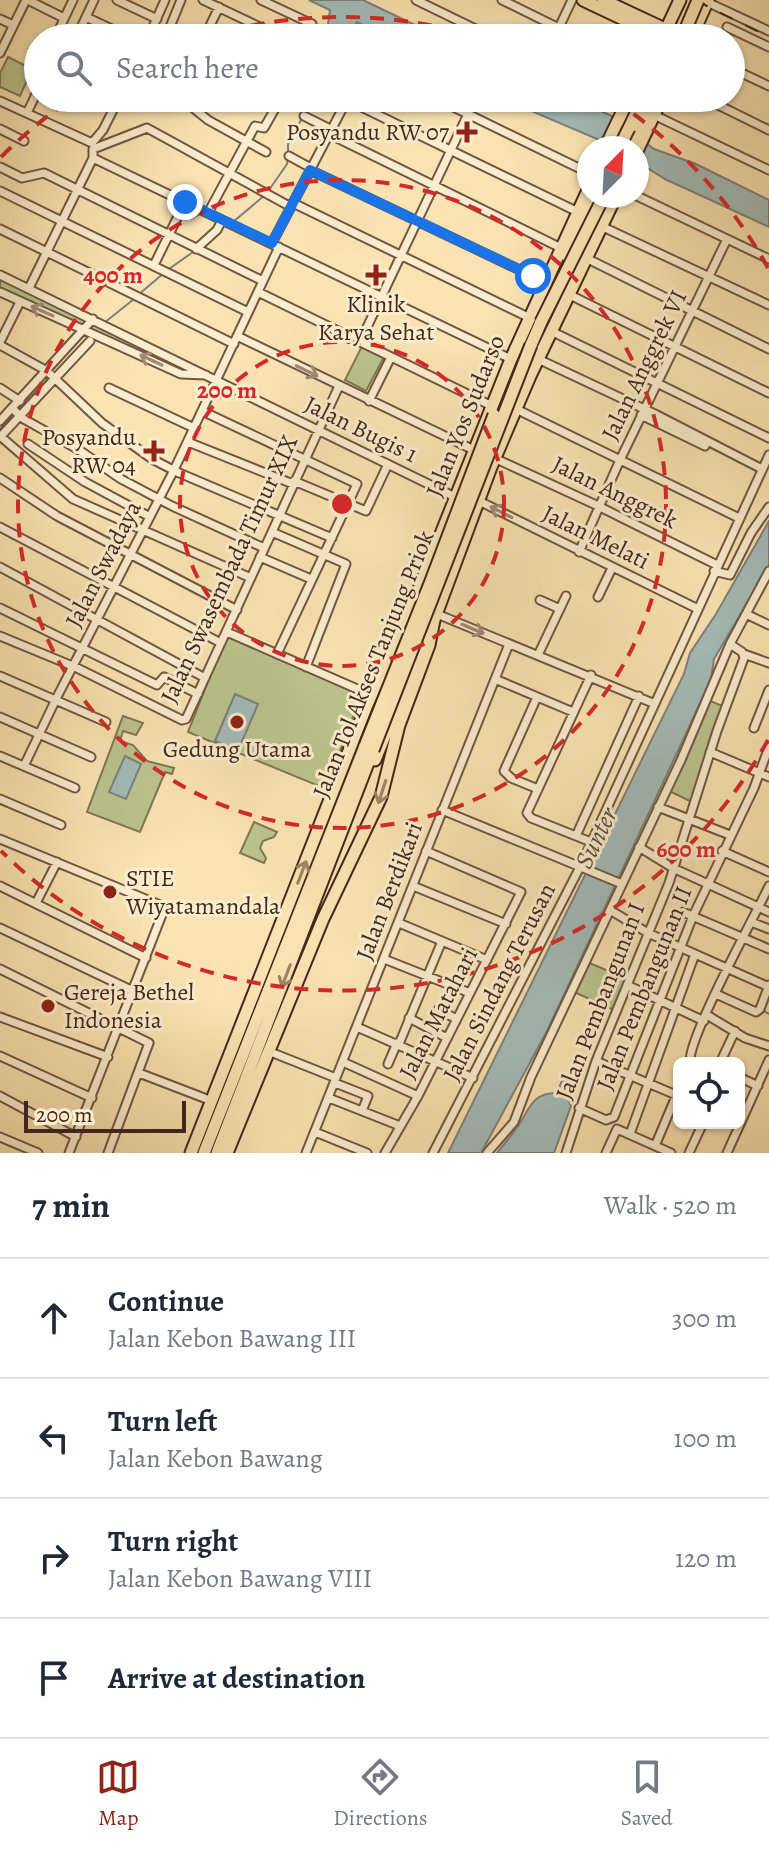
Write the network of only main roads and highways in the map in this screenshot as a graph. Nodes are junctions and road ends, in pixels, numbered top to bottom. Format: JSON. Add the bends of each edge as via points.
{"nodes":[{"id":1,"x":583,"y":0,"type":"edge"},
{"id":2,"x":603,"y":0,"type":"edge"},
{"id":3,"x":680,"y":0,"type":"edge"},
{"id":4,"x":687,"y":0,"type":"edge"},
{"id":5,"x":702,"y":1,"type":"edge"},
{"id":6,"x":637,"y":24,"type":"edge"},
{"id":7,"x":644,"y":24,"type":"edge"},
{"id":8,"x":671,"y":24,"type":"edge"},
{"id":9,"x":673,"y":24,"type":"edge"},
{"id":10,"x":688,"y":24,"type":"edge"},
{"id":11,"x":695,"y":24,"type":"edge"},
{"id":12,"x":625,"y":112,"type":"edge"},
{"id":13,"x":627,"y":112,"type":"edge"},
{"id":14,"x":629,"y":112,"type":"edge"},
{"id":15,"x":631,"y":112,"type":"edge"},
{"id":16,"x":646,"y":112,"type":"edge"},
{"id":17,"x":656,"y":112,"type":"edge"},
{"id":18,"x":612,"y":136,"type":"edge"},
{"id":19,"x":617,"y":136,"type":"edge"},
{"id":20,"x":622,"y":136,"type":"edge"},
{"id":21,"x":625,"y":136,"type":"edge"},
{"id":22,"x":634,"y":136,"type":"edge"},
{"id":23,"x":644,"y":136,"type":"edge"},
{"id":24,"x":585,"y":208,"type":"edge"},
{"id":25,"x":587,"y":208,"type":"edge"},
{"id":26,"x":590,"y":208,"type":"edge"},
{"id":27,"x":598,"y":208,"type":"edge"},
{"id":28,"x":610,"y":208,"type":"edge"},
{"id":29,"x":584,"y":212,"type":"junction"},
{"id":30,"x":593,"y":243,"type":"junction"},
{"id":31,"x":552,"y":327,"type":"junction"},
{"id":32,"x":486,"y":421,"type":"junction"},
{"id":33,"x":508,"y":429,"type":"junction"},
{"id":34,"x":435,"y":549,"type":"junction"},
{"id":35,"x":457,"y":558,"type":"junction"},
{"id":36,"x":426,"y":570,"type":"junction"},
{"id":37,"x":449,"y":581,"type":"junction"},
{"id":38,"x":436,"y":617,"type":"junction"},
{"id":39,"x":372,"y":750,"type":"junction"},
{"id":40,"x":287,"y":910,"type":"junction"},
{"id":41,"x":217,"y":1120,"type":"junction"},
{"id":42,"x":191,"y":1153,"type":"edge"},
{"id":43,"x":204,"y":1153,"type":"edge"},
{"id":44,"x":217,"y":1153,"type":"edge"},
{"id":45,"x":227,"y":1153,"type":"edge"}],
"edges":[{"from":1,"to":6,"type":"highway"},
{"from":2,"to":7,"type":"highway"},
{"from":3,"to":8,"type":"highway"},
{"from":4,"to":9,"type":"highway"},
{"from":5,"to":10,"type":"highway","bridge":true},
{"from":5,"to":11,"type":"highway"},
{"from":12,"to":18,"type":"highway"},
{"from":13,"to":19,"type":"highway"},
{"from":14,"to":20,"type":"highway","bridge":true},
{"from":15,"to":21,"type":"highway","bridge":true},
{"from":16,"to":22,"type":"highway"},
{"from":17,"to":23,"type":"highway"},
{"from":24,"to":29,"type":"highway","name":"Jalan Yos Sudarso"},
{"from":25,"to":29,"type":"highway"},
{"from":26,"to":39,"type":"highway","name":"Jalan Tol Akses Tanjung Priok","bridge":true,"via":[[524,342]]},
{"from":27,"to":39,"type":"highway","name":"Jalan Tol Akses Tanjung Priok","bridge":true,"via":[[531,345]]},
{"from":28,"to":30,"type":"highway","name":"Jalan Yos Sudarso"},
{"from":29,"to":30,"type":"highway"},
{"from":29,"to":31,"type":"highway","via":[[553,295]]},
{"from":29,"to":32,"type":"highway","name":"Jalan Yos Sudarso","via":[[545,282]]},
{"from":30,"to":31,"type":"highway","name":"Jalan Yos Sudarso"},
{"from":31,"to":33,"type":"highway","name":"Jalan Yos Sudarso"},
{"from":32,"to":33,"type":"highway","via":[[493,431]]},
{"from":32,"to":34,"type":"highway","name":"Jalan Yos Sudarso"},
{"from":33,"to":35,"type":"highway","name":"Jalan Yos Sudarso"},
{"from":34,"to":35,"type":"highway","via":[[445,560]]},
{"from":34,"to":36,"type":"highway","name":"Jalan Yos Sudarso"},
{"from":35,"to":37,"type":"highway","name":"Jalan Yos Sudarso"},
{"from":36,"to":37,"type":"highway","via":[[439,568]]},
{"from":40,"to":36,"type":"highway","name":"Jalan Yos Sudarso","one_way":true},
{"from":37,"to":38,"type":"highway","name":"Jalan Yos Sudarso"},
{"from":38,"to":39,"type":"highway","bridge":true},
{"from":38,"to":45,"type":"highway","name":"Jalan Yos Sudarso","one_way":true,"via":[[401,717],[381,797],[323,919]]},
{"from":39,"to":41,"type":"highway","name":"Jalan Tol Akses Tanjung Priok"},
{"from":39,"to":44,"type":"highway","name":"Jalan Tol Akses Tanjung Priok","one_way":true},
{"from":40,"to":41,"type":"highway","via":[[281,940],[215,1113]]},
{"from":40,"to":42,"type":"highway","name":"Jalan Yos Sudarso"},
{"from":41,"to":43,"type":"highway","name":"Jalan Tol Akses Tanjung Priok"}]}
